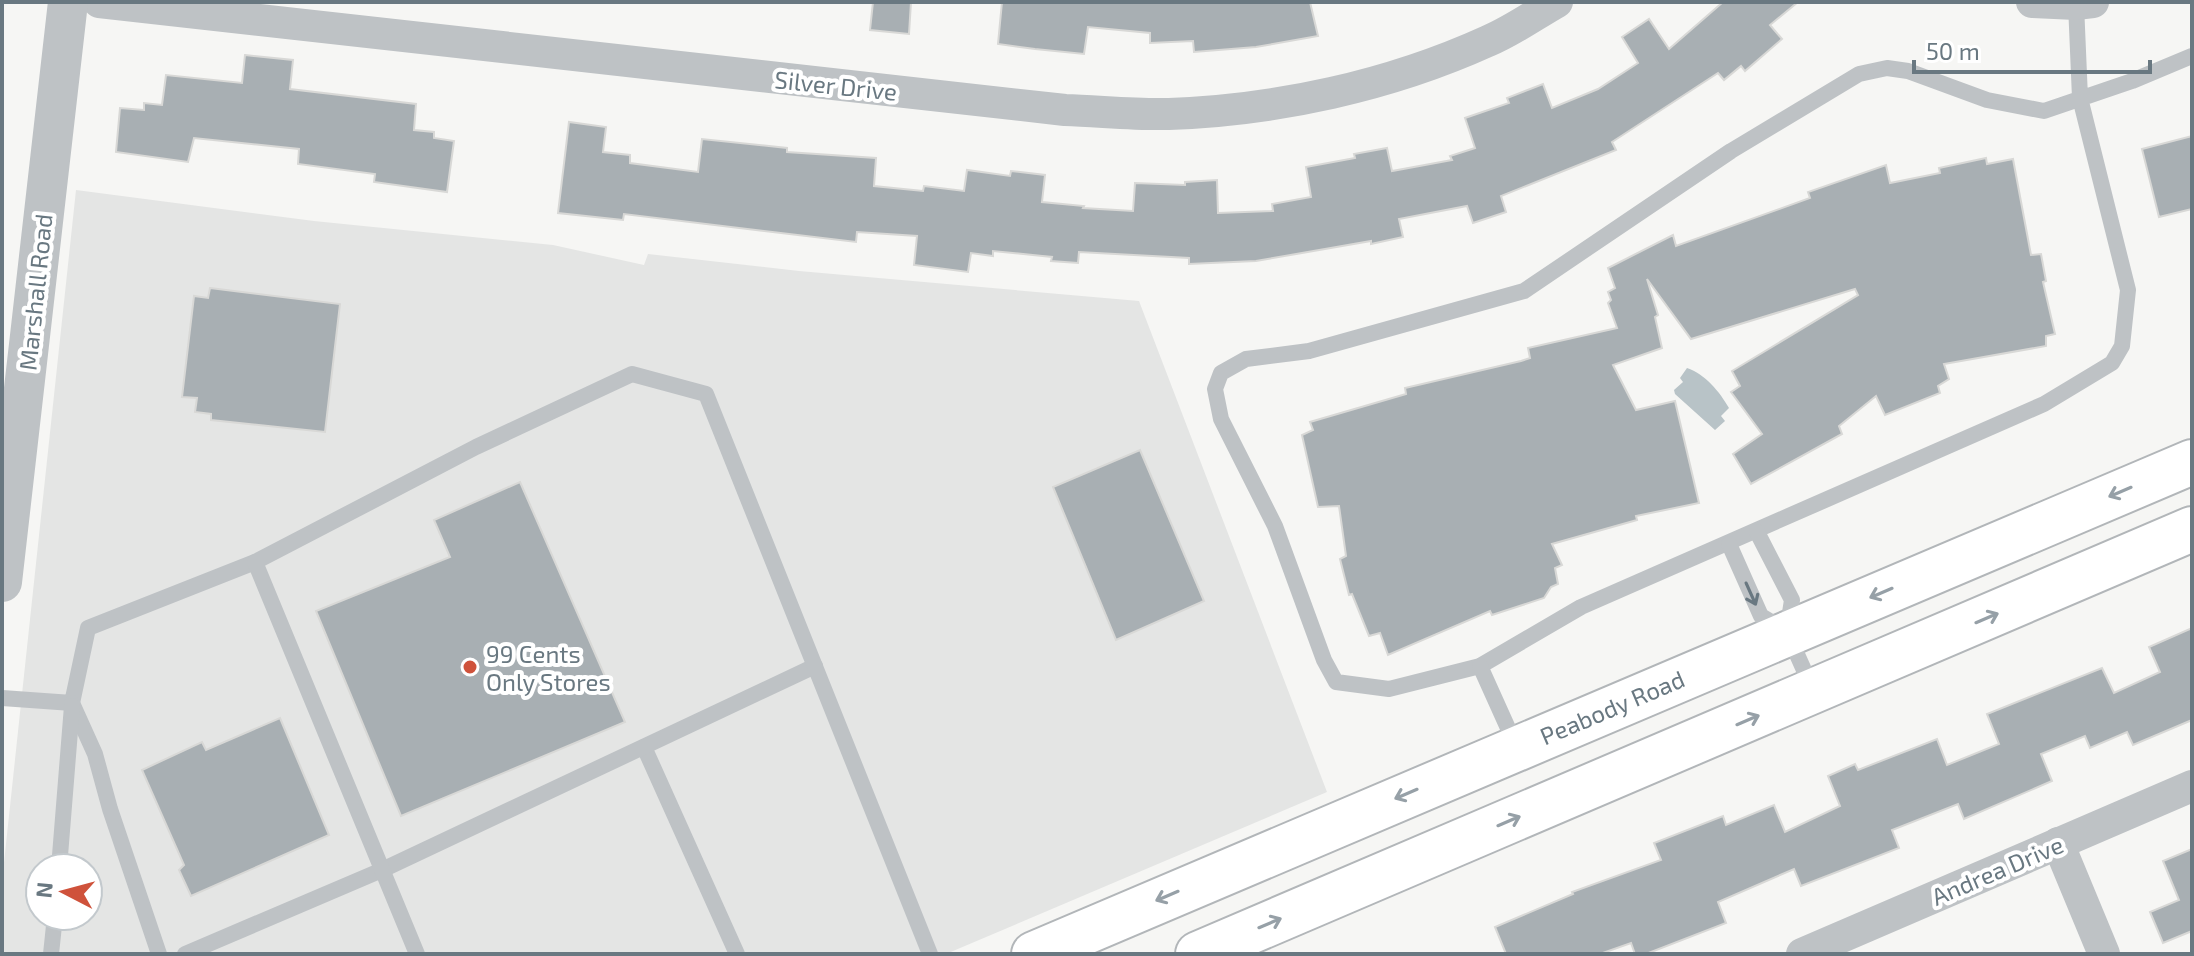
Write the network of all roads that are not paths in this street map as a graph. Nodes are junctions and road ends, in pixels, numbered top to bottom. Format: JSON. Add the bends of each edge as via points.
{"nodes":[{"id":1,"x":68,"y":2,"type":"edge"},
{"id":2,"x":99,"y":2,"type":"edge"},
{"id":3,"x":1557,"y":2,"type":"edge"},
{"id":4,"x":2032,"y":2,"type":"edge"},
{"id":5,"x":2085,"y":3,"type":"edge"},
{"id":6,"x":2192,"y":56,"type":"edge"},
{"id":7,"x":2080,"y":98,"type":"junction"},
{"id":8,"x":2192,"y":462,"type":"edge"},
{"id":9,"x":2192,"y":529,"type":"edge"},
{"id":10,"x":1757,"y":532,"type":"junction"},
{"id":11,"x":1729,"y":544,"type":"junction"},
{"id":12,"x":255,"y":562,"type":"junction"},
{"id":13,"x":2,"y":582,"type":"edge"},
{"id":14,"x":1787,"y":632,"type":"junction"},
{"id":15,"x":815,"y":666,"type":"junction"},
{"id":16,"x":1480,"y":666,"type":"junction"},
{"id":17,"x":1814,"y":692,"type":"junction"},
{"id":18,"x":2,"y":698,"type":"edge"},
{"id":19,"x":72,"y":703,"type":"junction"},
{"id":20,"x":644,"y":747,"type":"junction"},
{"id":21,"x":1517,"y":747,"type":"junction"},
{"id":22,"x":2192,"y":786,"type":"edge"},
{"id":23,"x":2058,"y":843,"type":"junction"},
{"id":24,"x":60,"y":852,"type":"edge"},
{"id":25,"x":382,"y":870,"type":"junction"},
{"id":26,"x":53,"y":932,"type":"edge"},
{"id":27,"x":51,"y":954,"type":"edge"},
{"id":28,"x":159,"y":954,"type":"edge"},
{"id":29,"x":185,"y":954,"type":"edge"},
{"id":30,"x":417,"y":954,"type":"edge"},
{"id":31,"x":737,"y":954,"type":"edge"},
{"id":32,"x":930,"y":954,"type":"edge"},
{"id":33,"x":1034,"y":954,"type":"edge"},
{"id":34,"x":1198,"y":954,"type":"edge"},
{"id":35,"x":1802,"y":954,"type":"edge"},
{"id":36,"x":2104,"y":954,"type":"edge"}],
"edges":[{"from":1,"to":13,"type":"street","name":"Marshall Road"},
{"from":2,"to":3,"type":"street","name":"Silver Drive","via":[[1065,110],[1167,114],[1308,98],[1396,76],[1489,41]]},
{"from":4,"to":5,"type":"street"},
{"from":5,"to":7,"type":"lane"},
{"from":6,"to":7,"type":"lane"},
{"from":7,"to":10,"type":"lane","via":[[2128,290],[2122,346],[2112,363],[2044,404]]},
{"from":7,"to":16,"type":"lane","via":[[2044,111],[1987,100],[1908,71],[1887,68],[1859,74],[1731,151],[1524,291],[1309,351],[1246,359],[1221,373],[1215,389],[1221,419],[1275,526],[1336,682],[1389,689]]},
{"from":8,"to":14,"type":"main road","name":"Peabody Road","one_way":true},
{"from":17,"to":9,"type":"main road","one_way":true},
{"from":10,"to":11,"type":"lane"},
{"from":10,"to":14,"type":"lane","via":[[1792,600]]},
{"from":11,"to":14,"type":"lane","one_way":true,"via":[[1761,616]]},
{"from":11,"to":16,"type":"lane","via":[[1581,607]]},
{"from":12,"to":15,"type":"lane","via":[[476,447],[632,374],[706,394]]},
{"from":12,"to":19,"type":"lane","via":[[88,628]]},
{"from":12,"to":25,"type":"lane"},
{"from":14,"to":17,"type":"lane"},
{"from":14,"to":21,"type":"main road","name":"Peabody Road"},
{"from":15,"to":20,"type":"lane"},
{"from":15,"to":32,"type":"lane"},
{"from":16,"to":21,"type":"lane"},
{"from":34,"to":17,"type":"main road","one_way":true},
{"from":18,"to":19,"type":"lane"},
{"from":19,"to":24,"type":"lane"},
{"from":19,"to":28,"type":"lane","via":[[95,754]]},
{"from":20,"to":25,"type":"lane"},
{"from":20,"to":31,"type":"lane"},
{"from":21,"to":33,"type":"main road","name":"Peabody Road","one_way":true},
{"from":22,"to":23,"type":"street","name":"Andrea Drive"},
{"from":23,"to":35,"type":"street","name":"Andrea Drive"},
{"from":23,"to":36,"type":"street"},
{"from":25,"to":29,"type":"lane"},
{"from":25,"to":30,"type":"lane"},
{"from":26,"to":27,"type":"lane"}]}
